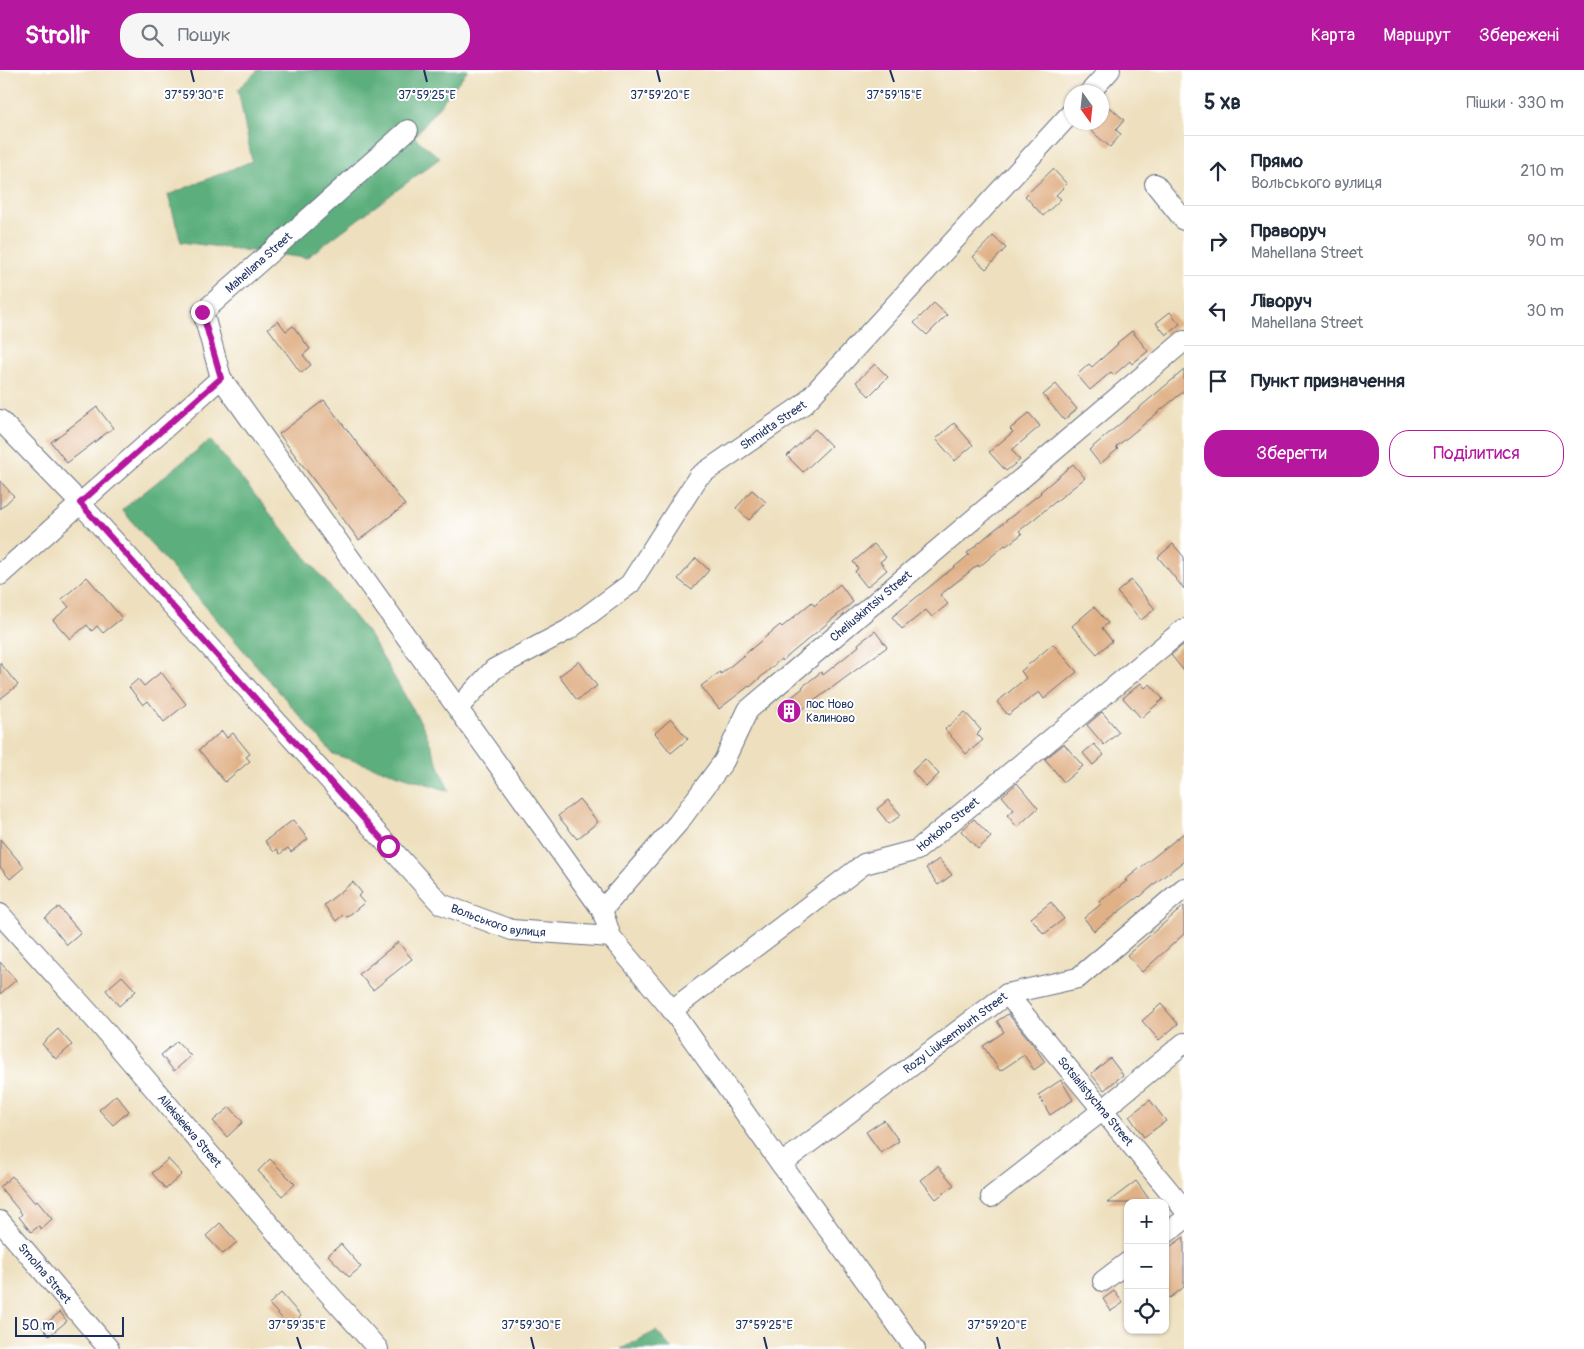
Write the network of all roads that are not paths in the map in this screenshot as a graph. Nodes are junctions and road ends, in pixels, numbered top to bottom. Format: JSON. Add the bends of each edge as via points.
{"nodes":[{"id":1,"x":1110,"y":70,"type":"edge"},
{"id":2,"x":1096,"y":85,"type":"edge"},
{"id":3,"x":1064,"y":121,"type":"edge"},
{"id":4,"x":408,"y":130,"type":"dead end"},
{"id":5,"x":1155,"y":184,"type":"dead end"},
{"id":6,"x":1184,"y":220,"type":"edge"},
{"id":7,"x":1184,"y":341,"type":"edge"},
{"id":8,"x":221,"y":378,"type":"junction"},
{"id":9,"x":0,"y":420,"type":"edge"},
{"id":10,"x":80,"y":503,"type":"junction"},
{"id":11,"x":0,"y":575,"type":"edge"},
{"id":12,"x":1184,"y":629,"type":"edge"},
{"id":13,"x":458,"y":708,"type":"junction"},
{"id":14,"x":1184,"y":888,"type":"edge"},
{"id":15,"x":602,"y":910,"type":"junction"},
{"id":16,"x":0,"y":914,"type":"edge"},
{"id":17,"x":611,"y":937,"type":"junction"},
{"id":18,"x":1007,"y":994,"type":"junction"},
{"id":19,"x":672,"y":1010,"type":"junction"},
{"id":20,"x":1184,"y":1043,"type":"edge"},
{"id":21,"x":1103,"y":1110,"type":"junction"},
{"id":22,"x":781,"y":1164,"type":"junction"},
{"id":23,"x":991,"y":1196,"type":"dead end"},
{"id":24,"x":1184,"y":1209,"type":"edge"},
{"id":25,"x":1184,"y":1220,"type":"edge"},
{"id":26,"x":0,"y":1221,"type":"edge"},
{"id":27,"x":1169,"y":1231,"type":"edge"},
{"id":28,"x":1124,"y":1265,"type":"edge"},
{"id":29,"x":1103,"y":1281,"type":"dead end"},
{"id":30,"x":109,"y":1349,"type":"edge"},
{"id":31,"x":378,"y":1349,"type":"edge"},
{"id":32,"x":915,"y":1349,"type":"edge"}],
"edges":[{"from":1,"to":2,"type":"street"},
{"from":3,"to":13,"type":"street","name":"Shmidta Street","via":[[804,404],[699,476],[630,584],[568,630],[494,669]]},
{"from":4,"to":8,"type":"street","name":"Mahellana Street","via":[[202,312]]},
{"from":5,"to":6,"type":"street"},
{"from":7,"to":15,"type":"street","name":"Cheliuskintsiv Street","via":[[748,710],[724,761],[678,823]]},
{"from":8,"to":10,"type":"street"},
{"from":8,"to":13,"type":"street"},
{"from":9,"to":10,"type":"street","name":"Вольського вулиця"},
{"from":10,"to":11,"type":"street"},
{"from":10,"to":17,"type":"street","name":"Вольського вулиця","via":[[441,904],[512,930]]},
{"from":12,"to":19,"type":"street","name":"Horkoho Street","via":[[917,850],[864,864]]},
{"from":13,"to":15,"type":"street"},
{"from":14,"to":18,"type":"street","name":"Rozy Liuksemburh Street","via":[[1078,978]]},
{"from":15,"to":17,"type":"street"},
{"from":16,"to":31,"type":"street","name":"Aileksieieva Street","via":[[100,1025]]},
{"from":17,"to":19,"type":"street"},
{"from":18,"to":21,"type":"street","name":"Sotsialistychna Street"},
{"from":18,"to":22,"type":"street","name":"Rozy Liuksemburh Street"},
{"from":19,"to":22,"type":"street"},
{"from":20,"to":21,"type":"street"},
{"from":21,"to":23,"type":"street"},
{"from":21,"to":24,"type":"street","name":"Sotsialistychna Street"},
{"from":22,"to":32,"type":"street"},
{"from":25,"to":27,"type":"street"},
{"from":26,"to":30,"type":"street","name":"Smolna Street"},
{"from":28,"to":29,"type":"street"}]}
